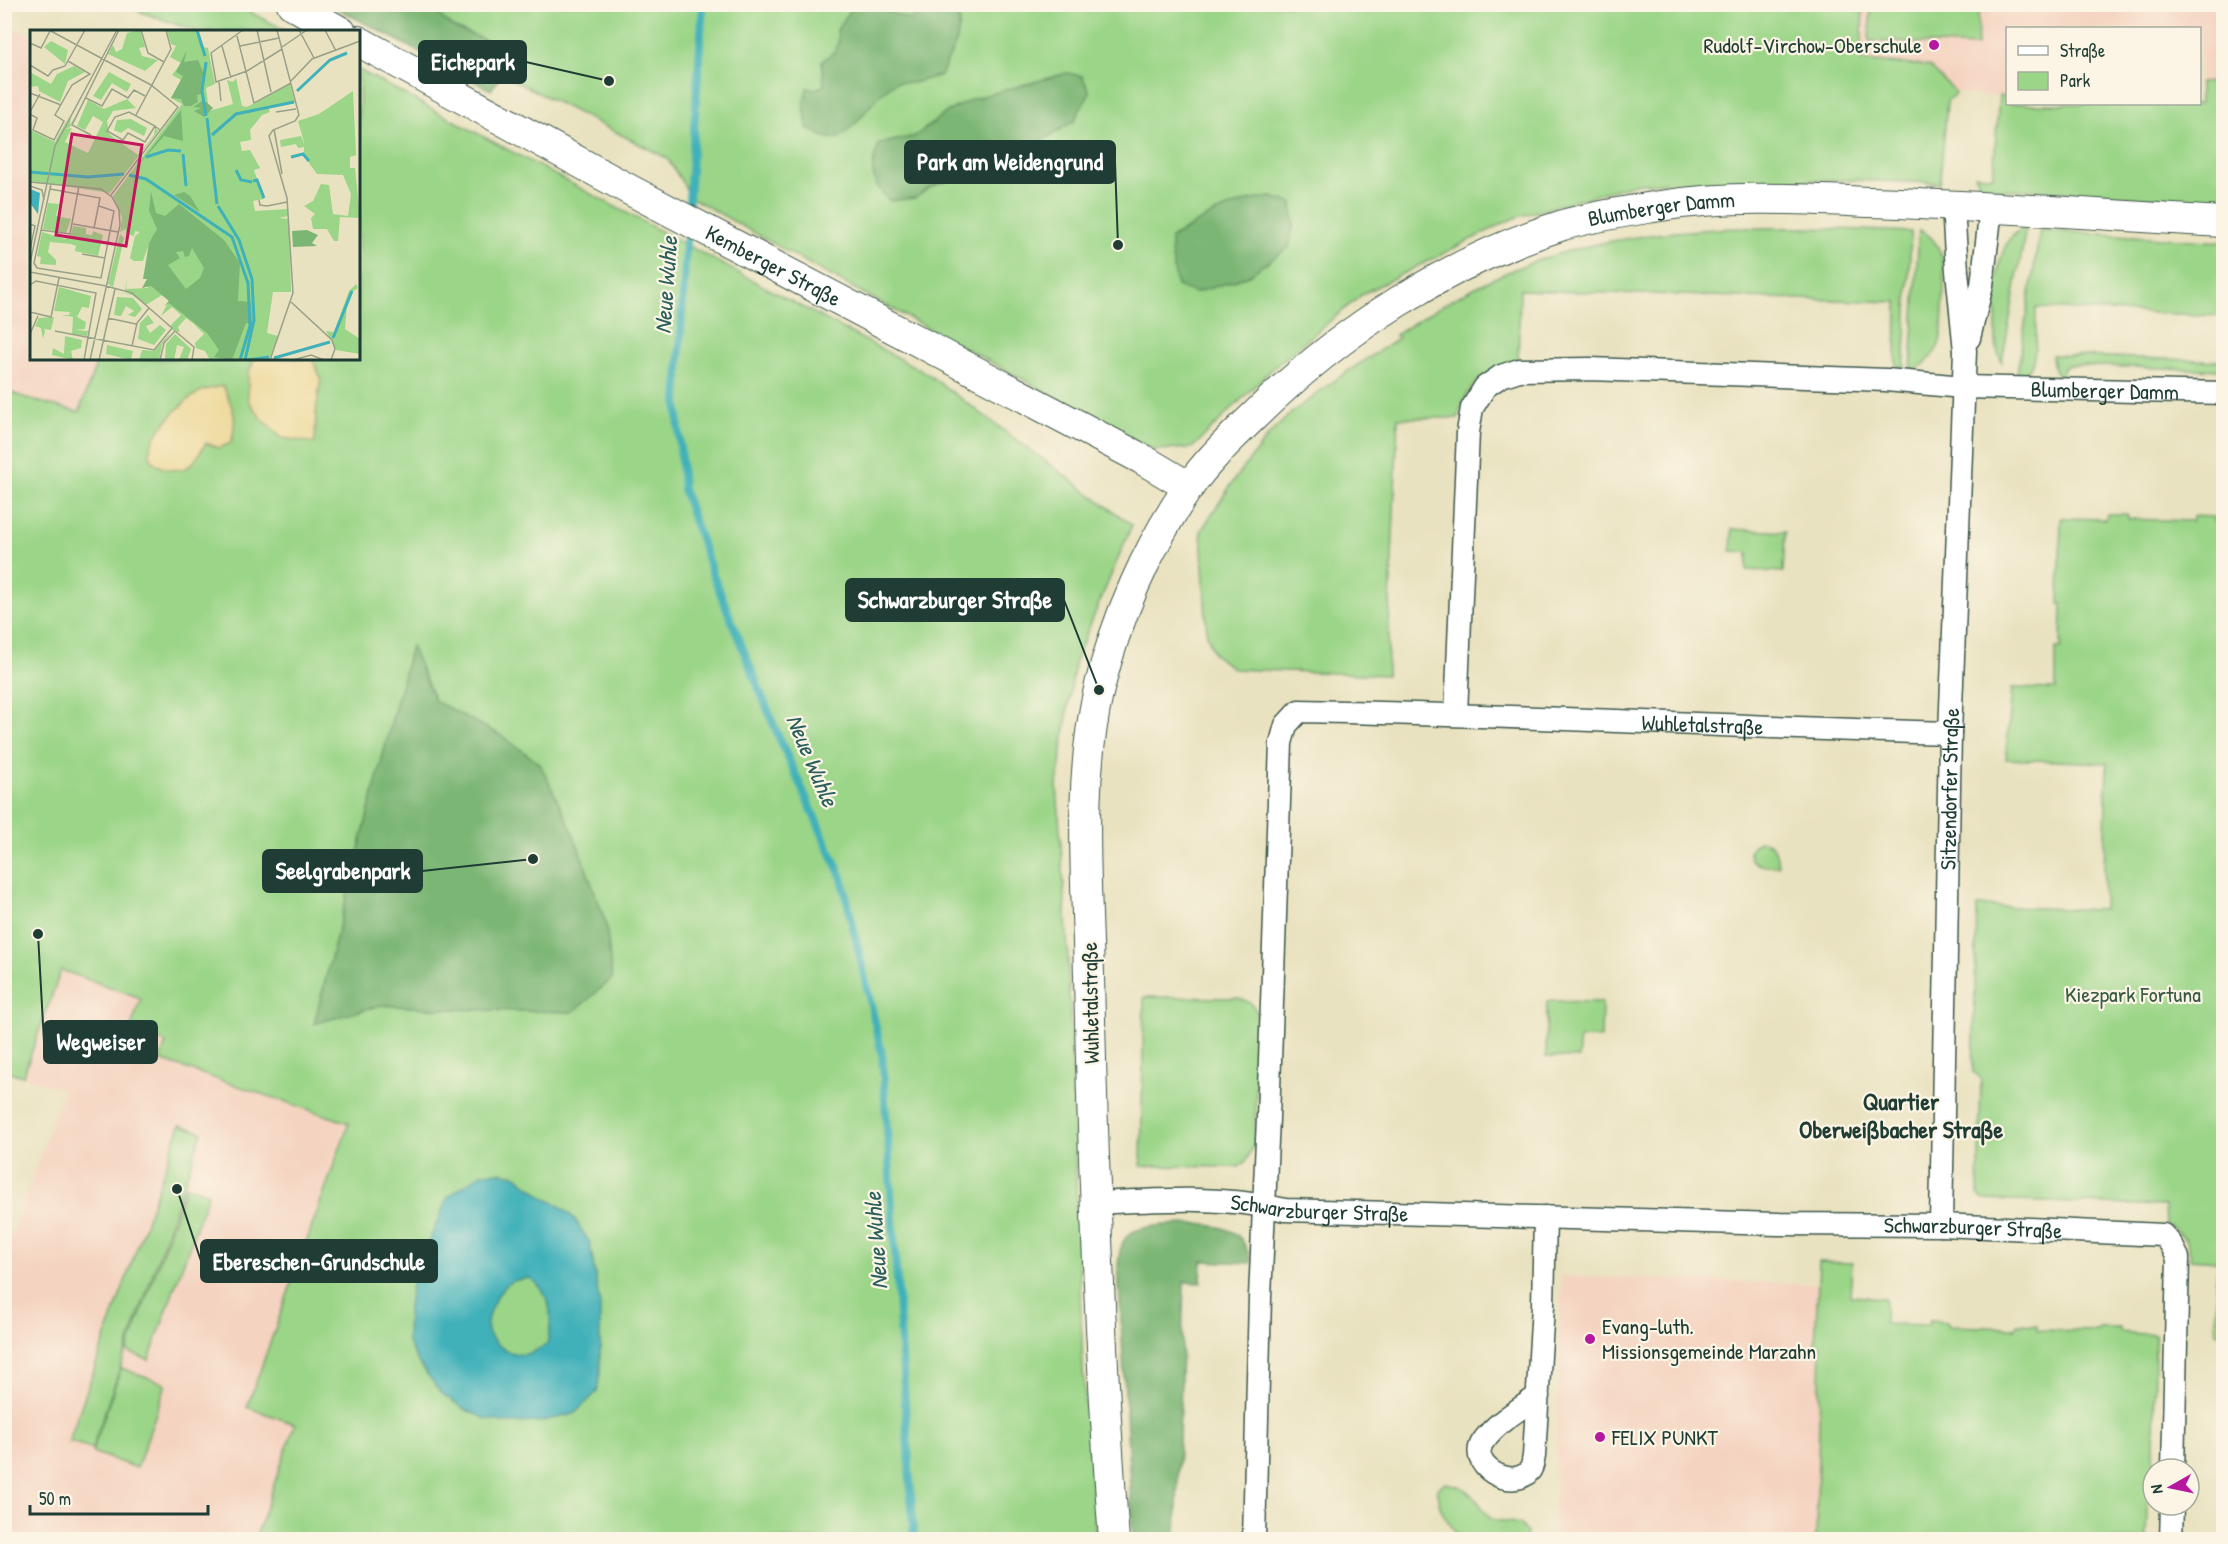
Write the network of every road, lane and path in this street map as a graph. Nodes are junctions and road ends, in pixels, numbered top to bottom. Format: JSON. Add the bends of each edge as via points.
{"nodes":[{"id":1,"x":292,"y":4,"type":"edge"},
{"id":2,"x":338,"y":30,"type":"edge"},
{"id":3,"x":360,"y":42,"type":"edge"},
{"id":4,"x":1953,"y":206,"type":"junction"},
{"id":5,"x":1992,"y":208,"type":"junction"},
{"id":6,"x":2223,"y":222,"type":"edge"},
{"id":7,"x":1965,"y":351,"type":"junction"},
{"id":8,"x":1963,"y":387,"type":"junction"},
{"id":9,"x":2223,"y":393,"type":"edge"},
{"id":10,"x":1189,"y":487,"type":"junction"},
{"id":11,"x":1456,"y":714,"type":"junction"},
{"id":12,"x":1950,"y":733,"type":"junction"},
{"id":13,"x":1095,"y":1203,"type":"junction"},
{"id":14,"x":1264,"y":1205,"type":"junction"},
{"id":15,"x":1545,"y":1217,"type":"junction"},
{"id":16,"x":1941,"y":1225,"type":"junction"},
{"id":17,"x":1538,"y":1396,"type":"dead end"},
{"id":18,"x":2173,"y":1457,"type":"edge"},
{"id":19,"x":2172,"y":1517,"type":"edge"},
{"id":20,"x":1114,"y":1539,"type":"edge"},
{"id":21,"x":1254,"y":1539,"type":"edge"},
{"id":22,"x":2171,"y":1539,"type":"edge"}],
"edges":[{"from":1,"to":2,"type":"main road"},
{"from":3,"to":10,"type":"main road","name":"Kemberger Straße"},
{"from":4,"to":5,"type":"main road","name":"Blumberger Damm"},
{"from":4,"to":7,"type":"street","name":"Sitzendorfer Straße"},
{"from":4,"to":10,"type":"main road","name":"Blumberger Damm","via":[[1726,199],[1661,206],[1567,224],[1476,258],[1368,321],[1280,390],[1211,458]]},
{"from":5,"to":6,"type":"main road","name":"Blumberger Damm"},
{"from":5,"to":7,"type":"street","name":"Sitzendorfer Straße","via":[[1976,312]]},
{"from":7,"to":8,"type":"street","name":"Sitzendorfer Straße"},
{"from":8,"to":9,"type":"street","name":"Blumberger Damm"},
{"from":8,"to":11,"type":"street","name":"Blumberger Damm","via":[[1590,369],[1519,370],[1501,376],[1485,387],[1472,408],[1468,432]]},
{"from":8,"to":12,"type":"street","name":"Sitzendorfer Straße"},
{"from":10,"to":13,"type":"main road","name":"Wuhletalstraße","via":[[1161,531],[1120,621],[1099,690],[1092,733],[1085,831]]},
{"from":11,"to":12,"type":"street","name":"Wuhletalstraße"},
{"from":11,"to":14,"type":"street","name":"Wuhletalstraße","via":[[1299,711],[1286,724],[1281,743]]},
{"from":12,"to":16,"type":"street","name":"Sitzendorfer Straße"},
{"from":13,"to":14,"type":"street","name":"Schwarzburger Straße","via":[[1228,1200]]},
{"from":13,"to":20,"type":"main road","name":"Wuhletalstraße"},
{"from":14,"to":15,"type":"street","name":"Schwarzburger Straße","via":[[1285,1210]]},
{"from":14,"to":21,"type":"street","name":"Wuhletalstraße"},
{"from":15,"to":16,"type":"street","name":"Schwarzburger Straße"},
{"from":15,"to":17,"type":"street"},
{"from":16,"to":18,"type":"street","name":"Schwarzburger Straße","via":[[2163,1235],[2178,1258]]},
{"from":19,"to":22,"type":"street"}]}
